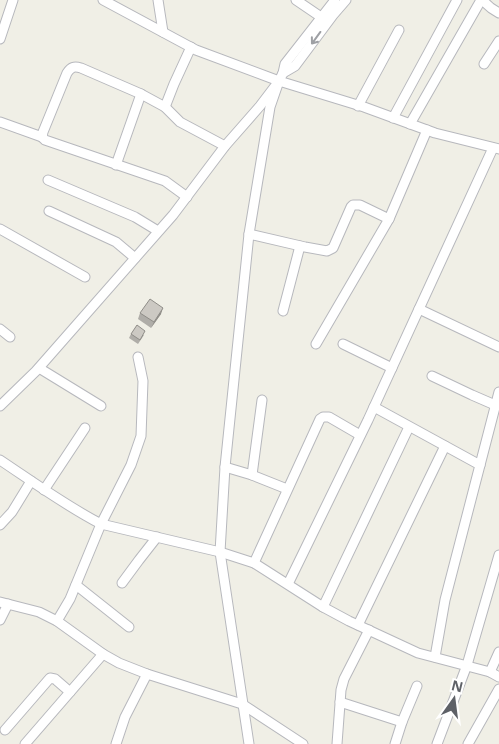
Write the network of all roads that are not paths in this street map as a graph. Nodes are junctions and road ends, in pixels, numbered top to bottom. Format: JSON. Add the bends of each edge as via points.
{"nodes":[{"id":1,"x":13,"y":0,"type":"edge"},
{"id":2,"x":103,"y":0,"type":"edge"},
{"id":3,"x":158,"y":0,"type":"edge"},
{"id":4,"x":296,"y":0,"type":"edge"},
{"id":5,"x":335,"y":0,"type":"edge"},
{"id":6,"x":346,"y":0,"type":"edge"},
{"id":7,"x":457,"y":0,"type":"edge"},
{"id":8,"x":481,"y":0,"type":"edge"},
{"id":9,"x":499,"y":13,"type":"edge"},
{"id":10,"x":321,"y":17,"type":"junction"},
{"id":11,"x":399,"y":30,"type":"dead end"},
{"id":12,"x":163,"y":32,"type":"junction"},
{"id":13,"x":0,"y":40,"type":"edge"},
{"id":14,"x":499,"y":41,"type":"edge"},
{"id":15,"x":191,"y":47,"type":"junction"},
{"id":16,"x":484,"y":64,"type":"dead end"},
{"id":17,"x":281,"y":77,"type":"junction"},
{"id":18,"x":142,"y":94,"type":"junction"},
{"id":19,"x":358,"y":106,"type":"junction"},
{"id":20,"x":166,"y":107,"type":"junction"},
{"id":21,"x":393,"y":118,"type":"junction"},
{"id":22,"x":0,"y":122,"type":"edge"},
{"id":23,"x":410,"y":124,"type":"junction"},
{"id":24,"x":427,"y":130,"type":"junction"},
{"id":25,"x":42,"y":137,"type":"junction"},
{"id":26,"x":225,"y":146,"type":"junction"},
{"id":27,"x":496,"y":149,"type":"edge"},
{"id":28,"x":116,"y":165,"type":"junction"},
{"id":29,"x":48,"y":180,"type":"dead end"},
{"id":30,"x":187,"y":196,"type":"junction"},
{"id":31,"x":49,"y":211,"type":"dead end"},
{"id":32,"x":388,"y":219,"type":"junction"},
{"id":33,"x":0,"y":229,"type":"edge"},
{"id":34,"x":158,"y":231,"type":"junction"},
{"id":35,"x":249,"y":234,"type":"junction"},
{"id":36,"x":300,"y":246,"type":"junction"},
{"id":37,"x":135,"y":258,"type":"junction"},
{"id":38,"x":85,"y":278,"type":"dead end"},
{"id":39,"x":419,"y":309,"type":"junction"},
{"id":40,"x":283,"y":311,"type":"dead end"},
{"id":41,"x":0,"y":329,"type":"edge"},
{"id":42,"x":10,"y":337,"type":"dead end"},
{"id":43,"x":316,"y":344,"type":"dead end"},
{"id":44,"x":343,"y":344,"type":"dead end"},
{"id":45,"x":499,"y":346,"type":"edge"},
{"id":46,"x":138,"y":357,"type":"dead end"},
{"id":47,"x":39,"y":368,"type":"junction"},
{"id":48,"x":392,"y":368,"type":"junction"},
{"id":49,"x":432,"y":376,"type":"dead end"},
{"id":50,"x":499,"y":392,"type":"edge"},
{"id":51,"x":262,"y":400,"type":"dead end"},
{"id":52,"x":495,"y":405,"type":"junction"},
{"id":53,"x":0,"y":406,"type":"edge"},
{"id":54,"x":101,"y":406,"type":"dead end"},
{"id":55,"x":374,"y":407,"type":"junction"},
{"id":56,"x":409,"y":426,"type":"junction"},
{"id":57,"x":85,"y":428,"type":"dead end"},
{"id":58,"x":360,"y":435,"type":"junction"},
{"id":59,"x":445,"y":446,"type":"junction"},
{"id":60,"x":0,"y":460,"type":"edge"},
{"id":61,"x":480,"y":465,"type":"junction"},
{"id":62,"x":225,"y":467,"type":"junction"},
{"id":63,"x":252,"y":475,"type":"junction"},
{"id":64,"x":31,"y":482,"type":"junction"},
{"id":65,"x":287,"y":489,"type":"junction"},
{"id":66,"x":44,"y":490,"type":"junction"},
{"id":67,"x":101,"y":524,"type":"junction"},
{"id":68,"x":0,"y":525,"type":"edge"},
{"id":69,"x":157,"y":538,"type":"junction"},
{"id":70,"x":220,"y":552,"type":"junction"},
{"id":71,"x":499,"y":555,"type":"edge"},
{"id":72,"x":254,"y":563,"type":"junction"},
{"id":73,"x":122,"y":583,"type":"dead end"},
{"id":74,"x":288,"y":584,"type":"junction"},
{"id":75,"x":76,"y":585,"type":"junction"},
{"id":76,"x":4,"y":603,"type":"edge"},
{"id":77,"x":323,"y":607,"type":"junction"},
{"id":78,"x":0,"y":620,"type":"edge"},
{"id":79,"x":57,"y":621,"type":"junction"},
{"id":80,"x":358,"y":625,"type":"junction"},
{"id":81,"x":129,"y":627,"type":"dead end"},
{"id":82,"x":369,"y":630,"type":"junction"},
{"id":83,"x":499,"y":652,"type":"edge"},
{"id":84,"x":103,"y":654,"type":"junction"},
{"id":85,"x":435,"y":657,"type":"junction"},
{"id":86,"x":467,"y":665,"type":"junction"},
{"id":87,"x":490,"y":672,"type":"junction"},
{"id":88,"x":147,"y":674,"type":"junction"},
{"id":89,"x":499,"y":677,"type":"edge"},
{"id":90,"x":417,"y":686,"type":"dead end"},
{"id":91,"x":499,"y":689,"type":"edge"},
{"id":92,"x":70,"y":692,"type":"junction"},
{"id":93,"x":340,"y":702,"type":"junction"},
{"id":94,"x":242,"y":704,"type":"junction"},
{"id":95,"x":402,"y":722,"type":"junction"},
{"id":96,"x":5,"y":730,"type":"dead end"},
{"id":97,"x":25,"y":744,"type":"edge"},
{"id":98,"x":116,"y":744,"type":"edge"},
{"id":99,"x":249,"y":744,"type":"edge"},
{"id":100,"x":303,"y":744,"type":"edge"},
{"id":101,"x":337,"y":744,"type":"edge"},
{"id":102,"x":395,"y":744,"type":"edge"},
{"id":103,"x":437,"y":744,"type":"edge"},
{"id":104,"x":468,"y":744,"type":"edge"}],
"edges":[{"from":1,"to":13,"type":"street"},
{"from":2,"to":12,"type":"street"},
{"from":3,"to":12,"type":"street"},
{"from":4,"to":10,"type":"street"},
{"from":5,"to":10,"type":"street"},
{"from":6,"to":17,"type":"street","one_way":true,"via":[[295,66]]},
{"from":7,"to":21,"type":"street"},
{"from":8,"to":9,"type":"street"},
{"from":8,"to":23,"type":"street"},
{"from":10,"to":17,"type":"street","via":[[285,64]]},
{"from":11,"to":19,"type":"street"},
{"from":12,"to":15,"type":"street"},
{"from":14,"to":16,"type":"street"},
{"from":15,"to":17,"type":"street"},
{"from":15,"to":20,"type":"street"},
{"from":17,"to":19,"type":"street"},
{"from":17,"to":26,"type":"street"},
{"from":17,"to":35,"type":"street","via":[[270,107]]},
{"from":18,"to":20,"type":"street"},
{"from":18,"to":25,"type":"street","via":[[74,66],[67,73]]},
{"from":18,"to":28,"type":"street"},
{"from":19,"to":21,"type":"street"},
{"from":20,"to":26,"type":"street","via":[[180,122]]},
{"from":21,"to":23,"type":"street"},
{"from":22,"to":25,"type":"street"},
{"from":23,"to":24,"type":"street"},
{"from":24,"to":27,"type":"street"},
{"from":24,"to":32,"type":"street"},
{"from":25,"to":28,"type":"street"},
{"from":26,"to":30,"type":"street"},
{"from":27,"to":39,"type":"street"},
{"from":28,"to":30,"type":"street","via":[[165,181]]},
{"from":29,"to":34,"type":"street","via":[[136,217]]},
{"from":30,"to":34,"type":"street"},
{"from":31,"to":37,"type":"street","via":[[116,242]]},
{"from":32,"to":36,"type":"street","via":[[356,204],[351,207],[331,250]]},
{"from":32,"to":43,"type":"street"},
{"from":33,"to":38,"type":"street"},
{"from":34,"to":37,"type":"street"},
{"from":35,"to":36,"type":"street"},
{"from":35,"to":62,"type":"street"},
{"from":36,"to":40,"type":"street"},
{"from":37,"to":47,"type":"street"},
{"from":39,"to":45,"type":"street"},
{"from":39,"to":48,"type":"street"},
{"from":41,"to":42,"type":"street"},
{"from":44,"to":48,"type":"street"},
{"from":46,"to":67,"type":"street","via":[[144,381],[140,436],[131,465]]},
{"from":47,"to":53,"type":"street"},
{"from":47,"to":54,"type":"street"},
{"from":48,"to":55,"type":"street"},
{"from":49,"to":52,"type":"street"},
{"from":50,"to":52,"type":"street"},
{"from":51,"to":63,"type":"street"},
{"from":52,"to":61,"type":"street"},
{"from":55,"to":56,"type":"street"},
{"from":55,"to":58,"type":"street"},
{"from":56,"to":59,"type":"street"},
{"from":56,"to":77,"type":"street"},
{"from":57,"to":66,"type":"street"},
{"from":58,"to":65,"type":"street","via":[[323,416]]},
{"from":58,"to":74,"type":"street"},
{"from":59,"to":61,"type":"street"},
{"from":59,"to":80,"type":"street"},
{"from":60,"to":64,"type":"street"},
{"from":61,"to":85,"type":"street","via":[[444,600]]},
{"from":62,"to":63,"type":"street"},
{"from":62,"to":70,"type":"street"},
{"from":63,"to":65,"type":"street"},
{"from":64,"to":66,"type":"street"},
{"from":64,"to":68,"type":"street"},
{"from":65,"to":72,"type":"street"},
{"from":66,"to":67,"type":"street"},
{"from":67,"to":69,"type":"street"},
{"from":67,"to":75,"type":"street"},
{"from":69,"to":70,"type":"street"},
{"from":69,"to":73,"type":"street"},
{"from":70,"to":72,"type":"street"},
{"from":70,"to":94,"type":"street"},
{"from":71,"to":86,"type":"street"},
{"from":72,"to":74,"type":"street"},
{"from":74,"to":77,"type":"street"},
{"from":75,"to":79,"type":"street"},
{"from":75,"to":81,"type":"street"},
{"from":76,"to":78,"type":"street"},
{"from":76,"to":79,"type":"street","via":[[39,612]]},
{"from":77,"to":80,"type":"street"},
{"from":79,"to":84,"type":"street"},
{"from":80,"to":82,"type":"street"},
{"from":82,"to":85,"type":"street","via":[[418,653]]},
{"from":82,"to":93,"type":"street","via":[[344,680]]},
{"from":83,"to":87,"type":"street"},
{"from":84,"to":88,"type":"street"},
{"from":84,"to":92,"type":"street"},
{"from":85,"to":86,"type":"street"},
{"from":86,"to":87,"type":"street"},
{"from":86,"to":103,"type":"street"},
{"from":87,"to":89,"type":"street"},
{"from":88,"to":94,"type":"street"},
{"from":88,"to":98,"type":"street","via":[[125,717]]},
{"from":90,"to":95,"type":"street"},
{"from":91,"to":104,"type":"street"},
{"from":92,"to":96,"type":"street","via":[[50,678]]},
{"from":92,"to":97,"type":"street"},
{"from":93,"to":95,"type":"street"},
{"from":93,"to":101,"type":"street"},
{"from":94,"to":99,"type":"street"},
{"from":94,"to":100,"type":"street"},
{"from":95,"to":102,"type":"street"}]}
